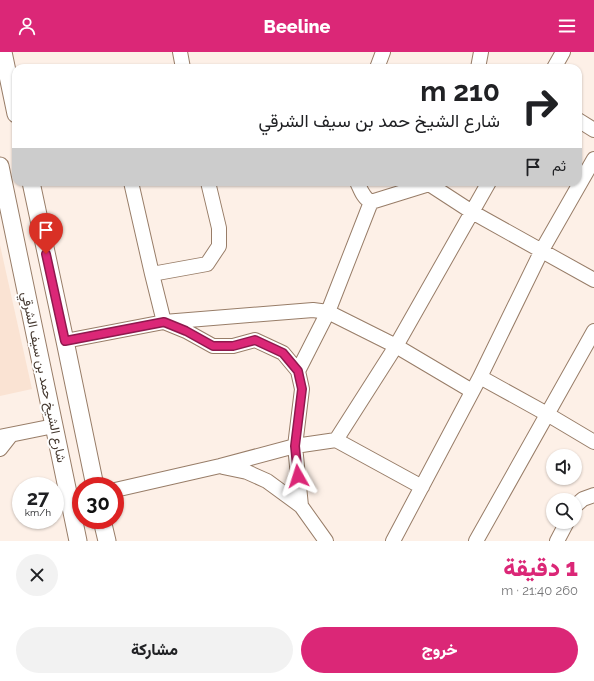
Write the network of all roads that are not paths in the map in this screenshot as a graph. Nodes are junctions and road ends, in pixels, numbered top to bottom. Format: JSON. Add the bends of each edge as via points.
{"nodes":[{"id":1,"x":3,"y":52,"type":"edge"},
{"id":2,"x":11,"y":52,"type":"edge"},
{"id":3,"x":180,"y":52,"type":"edge"},
{"id":4,"x":383,"y":52,"type":"edge"},
{"id":5,"x":481,"y":52,"type":"edge"},
{"id":6,"x":563,"y":52,"type":"edge"},
{"id":7,"x":12,"y":64,"type":"edge"},
{"id":8,"x":182,"y":64,"type":"edge"},
{"id":9,"x":378,"y":64,"type":"edge"},
{"id":10,"x":479,"y":64,"type":"edge"},
{"id":11,"x":556,"y":64,"type":"edge"},
{"id":12,"x":12,"y":86,"type":"edge"},
{"id":13,"x":582,"y":122,"type":"edge"},
{"id":14,"x":594,"y":130,"type":"edge"},
{"id":15,"x":594,"y":159,"type":"edge"},
{"id":16,"x":0,"y":166,"type":"edge"},
{"id":17,"x":582,"y":180,"type":"edge"},
{"id":18,"x":32,"y":186,"type":"edge"},
{"id":19,"x":133,"y":186,"type":"edge"},
{"id":20,"x":209,"y":186,"type":"edge"},
{"id":21,"x":359,"y":186,"type":"edge"},
{"id":22,"x":424,"y":186,"type":"edge"},
{"id":23,"x":438,"y":186,"type":"edge"},
{"id":24,"x":488,"y":186,"type":"edge"},
{"id":25,"x":579,"y":186,"type":"edge"},
{"id":26,"x":371,"y":202,"type":"junction"},
{"id":27,"x":472,"y":212,"type":"junction"},
{"id":28,"x":542,"y":250,"type":"junction"},
{"id":29,"x":152,"y":274,"type":"junction"},
{"id":30,"x":594,"y":280,"type":"edge"},
{"id":31,"x":328,"y":312,"type":"junction"},
{"id":32,"x":164,"y":322,"type":"junction"},
{"id":33,"x":594,"y":331,"type":"edge"},
{"id":34,"x":65,"y":341,"type":"junction"},
{"id":35,"x":396,"y":346,"type":"junction"},
{"id":36,"x":298,"y":371,"type":"junction"},
{"id":37,"x":480,"y":377,"type":"junction"},
{"id":38,"x":472,"y":391,"type":"junction"},
{"id":39,"x":547,"y":414,"type":"junction"},
{"id":40,"x":54,"y":426,"type":"junction"},
{"id":41,"x":6,"y":436,"type":"edge"},
{"id":42,"x":336,"y":440,"type":"junction"},
{"id":43,"x":594,"y":442,"type":"edge"},
{"id":44,"x":295,"y":446,"type":"junction"},
{"id":45,"x":0,"y":449,"type":"edge"},
{"id":46,"x":220,"y":466,"type":"junction"},
{"id":47,"x":93,"y":477,"type":"edge"},
{"id":48,"x":422,"y":486,"type":"junction"},
{"id":49,"x":124,"y":488,"type":"edge"},
{"id":50,"x":594,"y":495,"type":"edge"},
{"id":51,"x":582,"y":500,"type":"edge"},
{"id":52,"x":301,"y":506,"type":"junction"},
{"id":53,"x":104,"y":529,"type":"edge"},
{"id":54,"x":563,"y":529,"type":"edge"},
{"id":55,"x":78,"y":541,"type":"edge"},
{"id":56,"x":107,"y":541,"type":"edge"},
{"id":57,"x":326,"y":541,"type":"edge"},
{"id":58,"x":393,"y":541,"type":"edge"},
{"id":59,"x":476,"y":541,"type":"edge"},
{"id":60,"x":557,"y":541,"type":"edge"}],
"edges":[{"from":1,"to":12,"type":"main road"},
{"from":2,"to":7,"type":"main road"},
{"from":3,"to":8,"type":"street"},
{"from":4,"to":9,"type":"street"},
{"from":5,"to":10,"type":"street"},
{"from":6,"to":11,"type":"street"},
{"from":13,"to":14,"type":"street"},
{"from":15,"to":17,"type":"street"},
{"from":16,"to":40,"type":"main road","name":"شارع الشيخ حمد بن سيف الشرقي"},
{"from":18,"to":34,"type":"main road"},
{"from":19,"to":29,"type":"street"},
{"from":20,"to":29,"type":"street","via":[[219,228],[219,246],[207,264]]},
{"from":21,"to":26,"type":"street","via":[[363,196]]},
{"from":22,"to":26,"type":"street"},
{"from":23,"to":27,"type":"street"},
{"from":24,"to":27,"type":"street"},
{"from":25,"to":28,"type":"street"},
{"from":26,"to":31,"type":"street"},
{"from":27,"to":28,"type":"street"},
{"from":27,"to":35,"type":"street"},
{"from":28,"to":30,"type":"street"},
{"from":28,"to":37,"type":"street"},
{"from":29,"to":32,"type":"street"},
{"from":31,"to":32,"type":"street","via":[[313,310]]},
{"from":31,"to":35,"type":"street"},
{"from":31,"to":36,"type":"street"},
{"from":32,"to":34,"type":"street"},
{"from":32,"to":36,"type":"street","via":[[213,346],[233,346],[255,340],[283,353]]},
{"from":33,"to":39,"type":"street"},
{"from":34,"to":47,"type":"main road"},
{"from":35,"to":38,"type":"street"},
{"from":35,"to":42,"type":"street"},
{"from":36,"to":44,"type":"street","via":[[302,389]]},
{"from":37,"to":38,"type":"street"},
{"from":37,"to":39,"type":"street"},
{"from":38,"to":48,"type":"street"},
{"from":39,"to":43,"type":"street"},
{"from":39,"to":59,"type":"street"},
{"from":40,"to":41,"type":"street"},
{"from":40,"to":55,"type":"main road","name":"شارع الشيخ حمد بن سيف الشرقي"},
{"from":41,"to":45,"type":"street"},
{"from":42,"to":44,"type":"street"},
{"from":42,"to":48,"type":"street"},
{"from":44,"to":46,"type":"street"},
{"from":44,"to":52,"type":"street"},
{"from":46,"to":49,"type":"street"},
{"from":46,"to":52,"type":"street","via":[[248,472]]},
{"from":48,"to":58,"type":"street"},
{"from":50,"to":51,"type":"street"},
{"from":52,"to":57,"type":"street"},
{"from":53,"to":56,"type":"main road"},
{"from":54,"to":60,"type":"street"}]}
